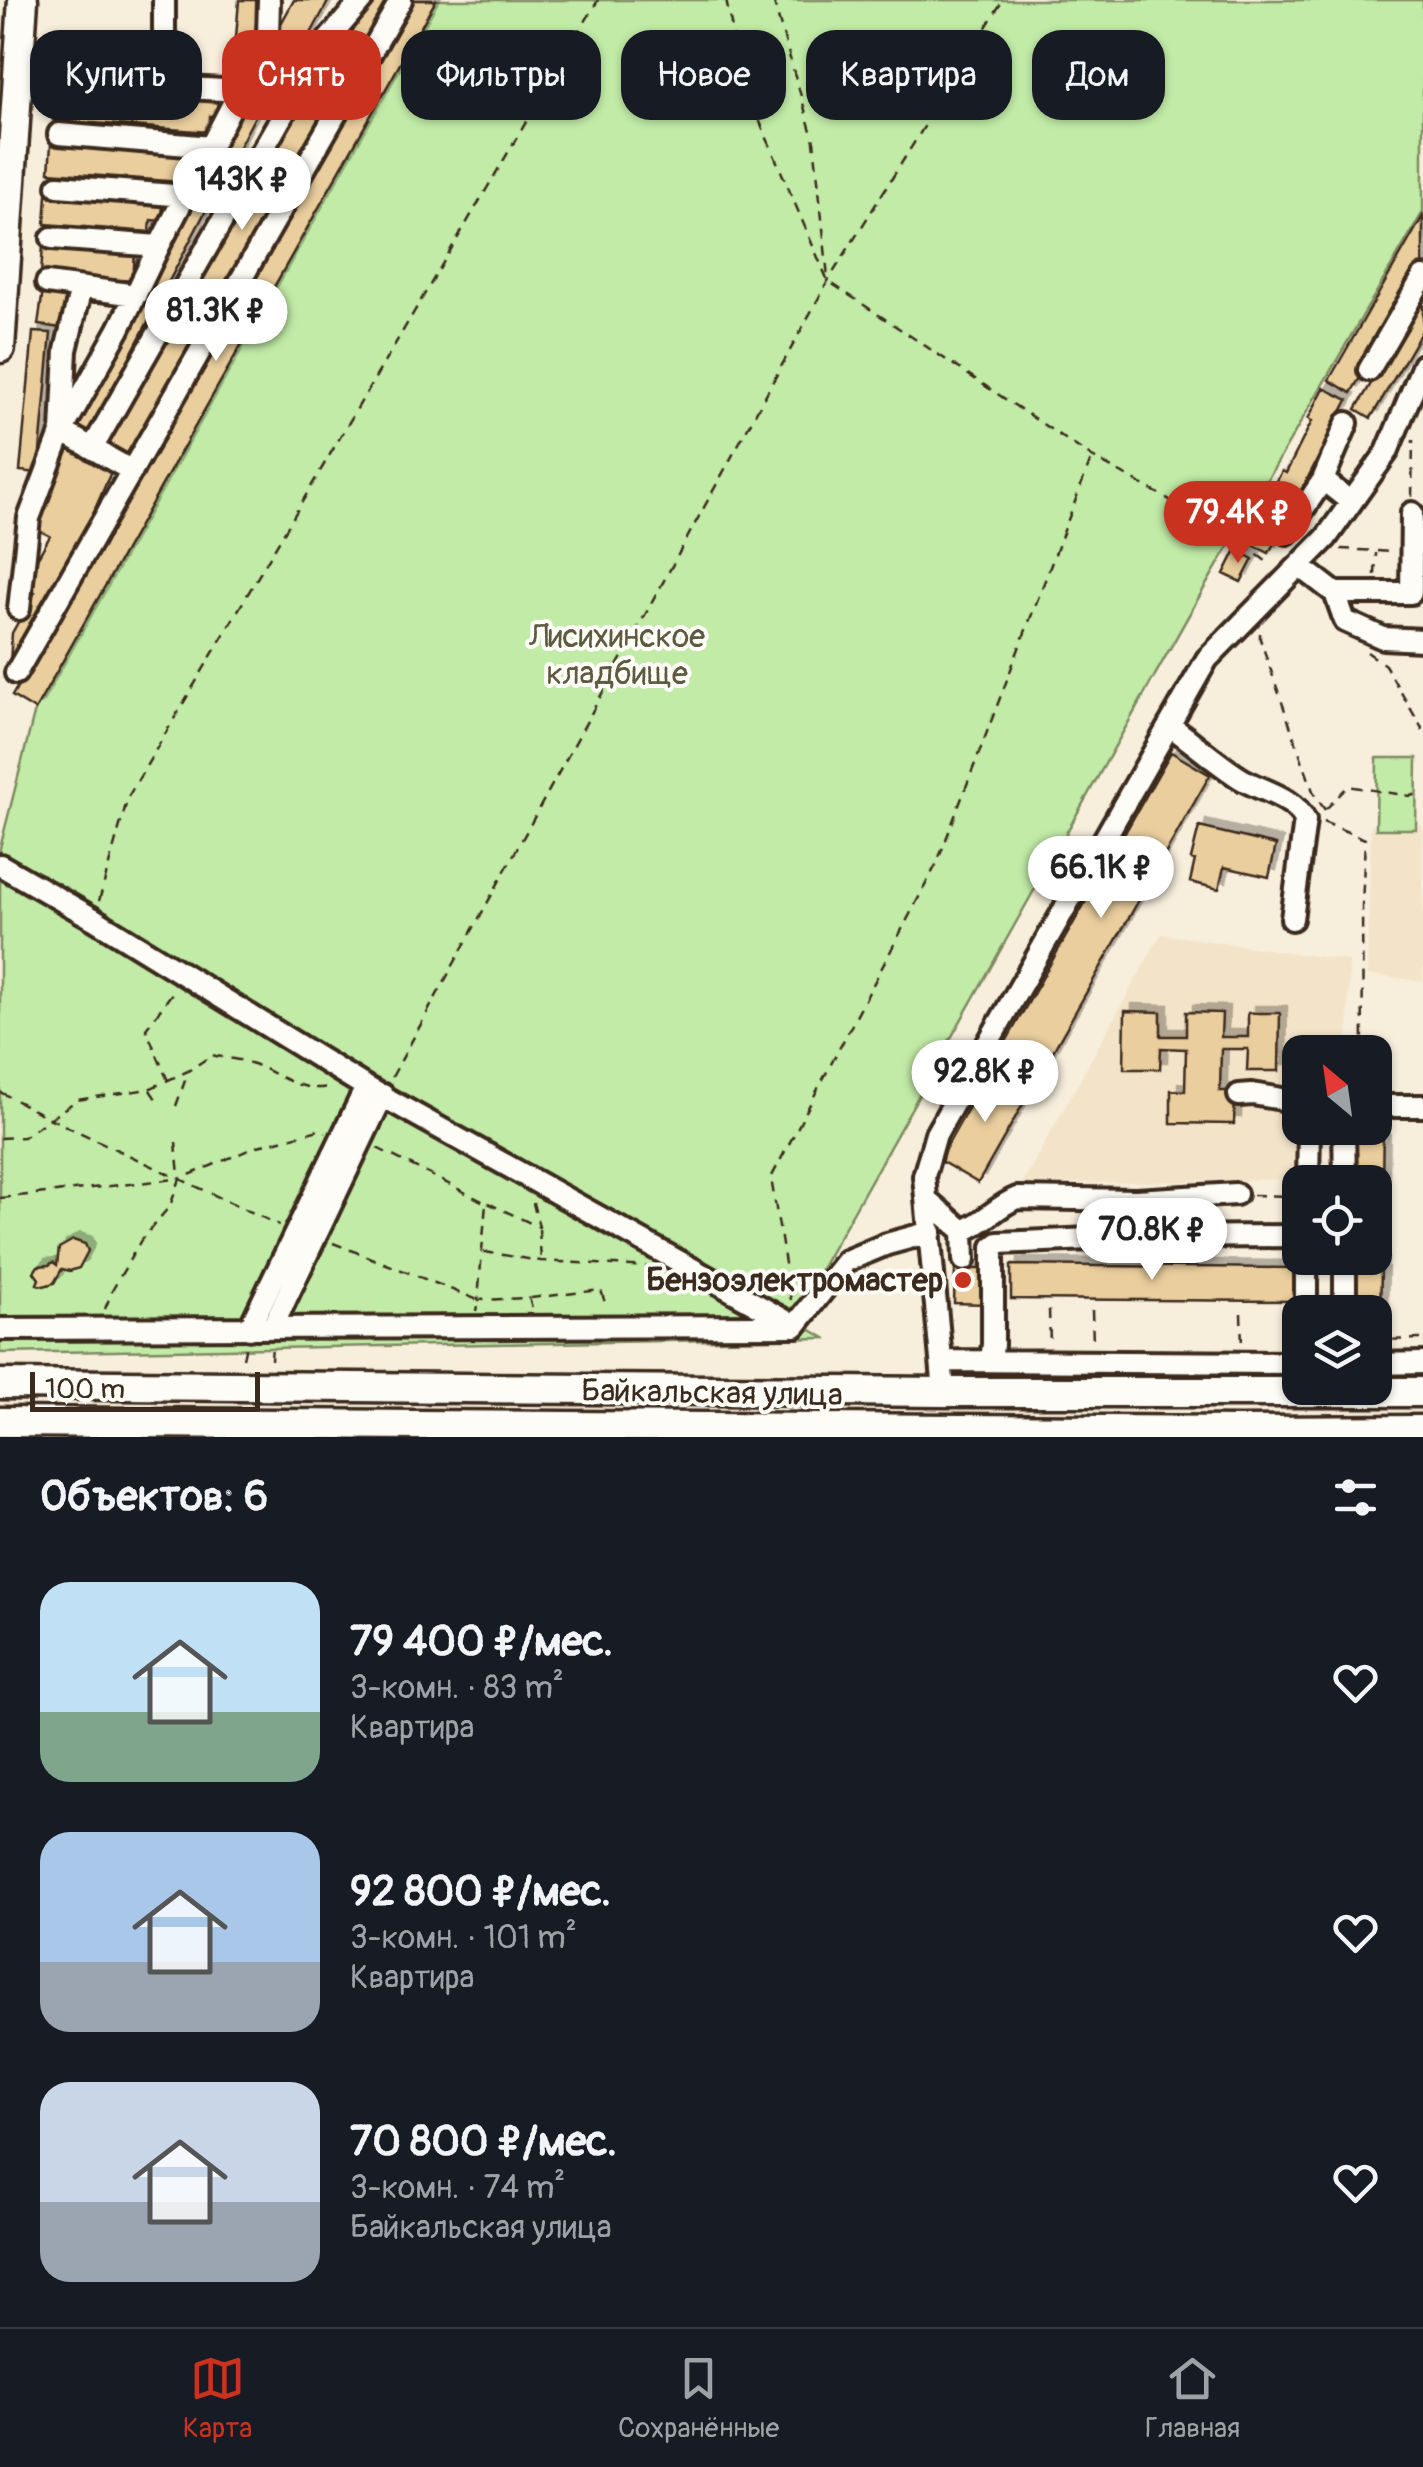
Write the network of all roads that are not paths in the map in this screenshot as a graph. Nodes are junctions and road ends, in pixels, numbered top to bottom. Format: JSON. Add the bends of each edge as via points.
{"nodes":[{"id":1,"x":23,"y":0,"type":"edge"},
{"id":2,"x":164,"y":0,"type":"edge"},
{"id":3,"x":269,"y":0,"type":"edge"},
{"id":4,"x":362,"y":0,"type":"edge"},
{"id":5,"x":401,"y":0,"type":"edge"},
{"id":6,"x":164,"y":30,"type":"edge"},
{"id":7,"x":268,"y":30,"type":"edge"},
{"id":8,"x":225,"y":120,"type":"edge"},
{"id":9,"x":59,"y":134,"type":"dead end"},
{"id":10,"x":212,"y":146,"type":"junction"},
{"id":11,"x":58,"y":186,"type":"dead end"},
{"id":12,"x":186,"y":196,"type":"junction"},
{"id":13,"x":52,"y":238,"type":"dead end"},
{"id":14,"x":159,"y":246,"type":"junction"},
{"id":15,"x":1423,"y":277,"type":"edge"},
{"id":16,"x":47,"y":283,"type":"dead end"},
{"id":17,"x":81,"y":288,"type":"junction"},
{"id":18,"x":136,"y":294,"type":"junction"},
{"id":19,"x":0,"y":348,"type":"edge"},
{"id":20,"x":1423,"y":366,"type":"edge"},
{"id":21,"x":1369,"y":370,"type":"dead end"},
{"id":22,"x":1346,"y":423,"type":"dead end"},
{"id":23,"x":62,"y":431,"type":"junction"},
{"id":24,"x":93,"y":447,"type":"junction"},
{"id":25,"x":132,"y":471,"type":"junction"},
{"id":26,"x":1323,"y":480,"type":"junction"},
{"id":27,"x":1352,"y":502,"type":"junction"},
{"id":28,"x":1412,"y":513,"type":"road end"},
{"id":29,"x":1287,"y":533,"type":"dead end"},
{"id":30,"x":1294,"y":572,"type":"junction"},
{"id":31,"x":1334,"y":593,"type":"junction"},
{"id":32,"x":18,"y":610,"type":"dead end"},
{"id":33,"x":1423,"y":640,"type":"edge"},
{"id":34,"x":16,"y":673,"type":"dead end"},
{"id":35,"x":1170,"y":725,"type":"junction"},
{"id":36,"x":0,"y":865,"type":"edge"},
{"id":37,"x":1292,"y":919,"type":"dead end"},
{"id":38,"x":367,"y":1087,"type":"junction"},
{"id":39,"x":1239,"y":1095,"type":"dead end"},
{"id":40,"x":1282,"y":1099,"type":"edge"},
{"id":41,"x":1392,"y":1106,"type":"edge"},
{"id":42,"x":1423,"y":1106,"type":"edge"},
{"id":43,"x":1236,"y":1194,"type":"road end"},
{"id":44,"x":926,"y":1199,"type":"junction"},
{"id":45,"x":963,"y":1231,"type":"junction"},
{"id":46,"x":931,"y":1232,"type":"junction"},
{"id":47,"x":306,"y":1234,"type":"junction"},
{"id":48,"x":1282,"y":1236,"type":"edge"},
{"id":49,"x":964,"y":1260,"type":"dead end"},
{"id":50,"x":795,"y":1326,"type":"junction"},
{"id":51,"x":272,"y":1328,"type":"junction"},
{"id":52,"x":0,"y":1329,"type":"edge"},
{"id":53,"x":250,"y":1329,"type":"junction"},
{"id":54,"x":991,"y":1360,"type":"junction"},
{"id":55,"x":942,"y":1361,"type":"junction"},
{"id":56,"x":1282,"y":1363,"type":"edge"},
{"id":57,"x":1423,"y":1363,"type":"edge"},
{"id":58,"x":1392,"y":1364,"type":"edge"},
{"id":59,"x":0,"y":1384,"type":"edge"},
{"id":60,"x":944,"y":1392,"type":"junction"},
{"id":61,"x":1423,"y":1392,"type":"edge"},
{"id":62,"x":0,"y":1422,"type":"edge"},
{"id":63,"x":1423,"y":1430,"type":"edge"},
{"id":64,"x":383,"y":1431,"type":"edge"},
{"id":65,"x":1241,"y":1434,"type":"edge"}],
"edges":[{"from":1,"to":19,"type":"main road"},
{"from":2,"to":6,"type":"street"},
{"from":3,"to":7,"type":"street"},
{"from":4,"to":24,"type":"street","via":[[322,48]]},
{"from":5,"to":25,"type":"street"},
{"from":8,"to":10,"type":"street"},
{"from":9,"to":10,"type":"street"},
{"from":10,"to":12,"type":"street"},
{"from":11,"to":12,"type":"street"},
{"from":12,"to":14,"type":"street"},
{"from":13,"to":14,"type":"street"},
{"from":14,"to":18,"type":"street"},
{"from":15,"to":21,"type":"street"},
{"from":16,"to":17,"type":"street"},
{"from":17,"to":18,"type":"street"},
{"from":17,"to":23,"type":"street","via":[[66,350]]},
{"from":18,"to":23,"type":"street"},
{"from":20,"to":27,"type":"street","via":[[1387,452]]},
{"from":22,"to":26,"type":"street"},
{"from":23,"to":24,"type":"street"},
{"from":23,"to":32,"type":"street","via":[[30,518]]},
{"from":24,"to":25,"type":"street"},
{"from":25,"to":34,"type":"street"},
{"from":26,"to":27,"type":"street"},
{"from":26,"to":29,"type":"street"},
{"from":27,"to":30,"type":"street"},
{"from":28,"to":31,"type":"street","via":[[1411,592]]},
{"from":30,"to":31,"type":"street"},
{"from":30,"to":35,"type":"street","via":[[1207,659]]},
{"from":31,"to":33,"type":"street","via":[[1344,621],[1383,638]]},
{"from":35,"to":37,"type":"street","via":[[1240,778],[1303,814]]},
{"from":35,"to":44,"type":"street","via":[[936,1134],[924,1176]]},
{"from":36,"to":38,"type":"street"},
{"from":38,"to":47,"type":"street","via":[[352,1138]]},
{"from":38,"to":50,"type":"street"},
{"from":39,"to":40,"type":"street"},
{"from":41,"to":42,"type":"street"},
{"from":43,"to":45,"type":"street","via":[[1018,1198]]},
{"from":44,"to":45,"type":"street"},
{"from":44,"to":46,"type":"street"},
{"from":45,"to":49,"type":"street"},
{"from":46,"to":50,"type":"street","via":[[846,1261]]},
{"from":46,"to":55,"type":"street"},
{"from":47,"to":51,"type":"street"},
{"from":47,"to":53,"type":"street"},
{"from":48,"to":54,"type":"street","via":[[998,1243],[992,1247]]},
{"from":50,"to":51,"type":"street"},
{"from":51,"to":53,"type":"street"},
{"from":52,"to":53,"type":"street"},
{"from":54,"to":55,"type":"street"},
{"from":54,"to":56,"type":"street"},
{"from":55,"to":60,"type":"street"},
{"from":57,"to":58,"type":"street"},
{"from":59,"to":60,"type":"main road","name":"Байкальская улица"},
{"from":60,"to":61,"type":"main road","name":"Байкальская улица"},
{"from":62,"to":64,"type":"main road","name":"Байкальская улица"},
{"from":63,"to":65,"type":"main road","name":"Байкальская улица"},
{"from":64,"to":65,"type":"main road","name":"Байкальская улица"}]}
